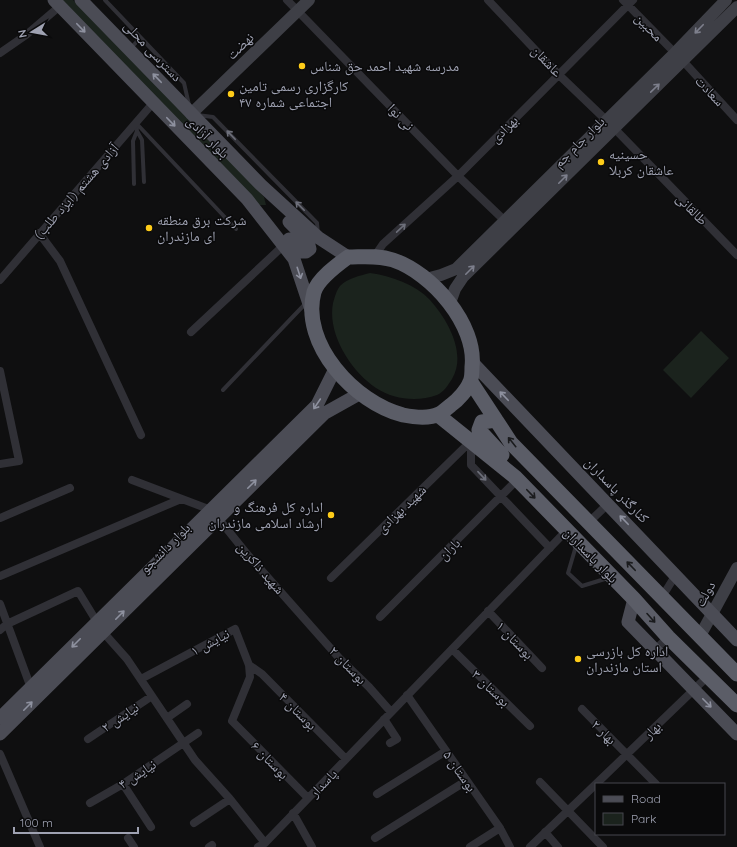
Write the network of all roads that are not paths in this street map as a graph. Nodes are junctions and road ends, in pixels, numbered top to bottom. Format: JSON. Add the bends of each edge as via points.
{"nodes":[{"id":1,"x":81,"y":0,"type":"edge"},
{"id":2,"x":105,"y":0,"type":"edge"},
{"id":3,"x":287,"y":0,"type":"edge"},
{"id":4,"x":309,"y":0,"type":"edge"},
{"id":5,"x":488,"y":0,"type":"edge"},
{"id":6,"x":724,"y":1,"type":"edge"},
{"id":7,"x":628,"y":2,"type":"edge"},
{"id":8,"x":57,"y":3,"type":"edge"},
{"id":9,"x":737,"y":6,"type":"edge"},
{"id":10,"x":298,"y":11,"type":"junction"},
{"id":11,"x":140,"y":38,"type":"junction"},
{"id":12,"x":130,"y":49,"type":"junction"},
{"id":13,"x":0,"y":53,"type":"edge"},
{"id":14,"x":679,"y":57,"type":"junction"},
{"id":15,"x":558,"y":74,"type":"junction"},
{"id":16,"x":153,"y":103,"type":"junction"},
{"id":17,"x":191,"y":114,"type":"junction"},
{"id":18,"x":737,"y":120,"type":"edge"},
{"id":19,"x":610,"y":124,"type":"junction"},
{"id":20,"x":136,"y":127,"type":"junction"},
{"id":21,"x":253,"y":168,"type":"junction"},
{"id":22,"x":458,"y":176,"type":"junction"},
{"id":23,"x":144,"y":182,"type":"dead end"},
{"id":24,"x":134,"y":184,"type":"dead end"},
{"id":25,"x":261,"y":185,"type":"junction"},
{"id":26,"x":247,"y":199,"type":"junction"},
{"id":27,"x":528,"y":206,"type":"junction"},
{"id":28,"x":505,"y":221,"type":"junction"},
{"id":29,"x":236,"y":229,"type":"dead end"},
{"id":30,"x":39,"y":233,"type":"junction"},
{"id":31,"x":319,"y":238,"type":"junction"},
{"id":32,"x":284,"y":245,"type":"junction"},
{"id":33,"x":737,"y":255,"type":"edge"},
{"id":34,"x":348,"y":257,"type":"junction"},
{"id":35,"x":374,"y":257,"type":"junction"},
{"id":36,"x":426,"y":279,"type":"junction"},
{"id":37,"x":0,"y":280,"type":"edge"},
{"id":38,"x":450,"y":303,"type":"junction"},
{"id":39,"x":310,"y":308,"type":"junction"},
{"id":40,"x":192,"y":332,"type":"dead end"},
{"id":41,"x":473,"y":363,"type":"junction"},
{"id":42,"x":335,"y":369,"type":"junction"},
{"id":43,"x":0,"y":371,"type":"edge"},
{"id":44,"x":471,"y":382,"type":"junction"},
{"id":45,"x":223,"y":390,"type":"dead end"},
{"id":46,"x":359,"y":394,"type":"junction"},
{"id":47,"x":438,"y":415,"type":"junction"},
{"id":48,"x":496,"y":420,"type":"junction"},
{"id":49,"x":141,"y":435,"type":"dead end"},
{"id":50,"x":471,"y":441,"type":"junction"},
{"id":51,"x":0,"y":464,"type":"edge"},
{"id":52,"x":516,"y":479,"type":"junction"},
{"id":53,"x":132,"y":480,"type":"dead end"},
{"id":54,"x":70,"y":488,"type":"dead end"},
{"id":55,"x":501,"y":496,"type":"junction"},
{"id":56,"x":182,"y":499,"type":"junction"},
{"id":57,"x":608,"y":504,"type":"junction"},
{"id":58,"x":215,"y":514,"type":"junction"},
{"id":59,"x":0,"y":518,"type":"edge"},
{"id":60,"x":589,"y":522,"type":"junction"},
{"id":61,"x":567,"y":530,"type":"junction"},
{"id":62,"x":578,"y":541,"type":"junction"},
{"id":63,"x":550,"y":548,"type":"junction"},
{"id":64,"x":737,"y":568,"type":"edge"},
{"id":65,"x":0,"y":576,"type":"edge"},
{"id":66,"x":612,"y":576,"type":"junction"},
{"id":67,"x":675,"y":576,"type":"junction"},
{"id":68,"x":331,"y":578,"type":"dead end"},
{"id":69,"x":662,"y":597,"type":"junction"},
{"id":70,"x":634,"y":599,"type":"junction"},
{"id":71,"x":0,"y":604,"type":"edge"},
{"id":72,"x":488,"y":611,"type":"junction"},
{"id":73,"x":711,"y":614,"type":"junction"},
{"id":74,"x":380,"y":617,"type":"dead end"},
{"id":75,"x":305,"y":618,"type":"joint"},
{"id":76,"x":7,"y":624,"type":"junction"},
{"id":77,"x":100,"y":627,"type":"junction"},
{"id":78,"x":0,"y":630,"type":"edge"},
{"id":79,"x":700,"y":636,"type":"junction"},
{"id":80,"x":668,"y":637,"type":"junction"},
{"id":81,"x":737,"y":640,"type":"edge"},
{"id":82,"x":452,"y":649,"type":"junction"},
{"id":83,"x":655,"y":650,"type":"junction"},
{"id":84,"x":249,"y":665,"type":"junction"},
{"id":85,"x":542,"y":668,"type":"dead end"},
{"id":86,"x":737,"y":674,"type":"edge"},
{"id":87,"x":708,"y":676,"type":"junction"},
{"id":88,"x":141,"y":679,"type":"junction"},
{"id":89,"x":31,"y":688,"type":"junction"},
{"id":90,"x":694,"y":690,"type":"junction"},
{"id":91,"x":408,"y":695,"type":"junction"},
{"id":92,"x":152,"y":696,"type":"junction"},
{"id":93,"x":187,"y":704,"type":"dead end"},
{"id":94,"x":737,"y":705,"type":"edge"},
{"id":95,"x":582,"y":709,"type":"dead end"},
{"id":96,"x":391,"y":712,"type":"junction"},
{"id":97,"x":0,"y":718,"type":"edge"},
{"id":98,"x":166,"y":718,"type":"junction"},
{"id":99,"x":384,"y":720,"type":"junction"},
{"id":100,"x":232,"y":721,"type":"joint"},
{"id":101,"x":530,"y":726,"type":"dead end"},
{"id":102,"x":198,"y":733,"type":"dead end"},
{"id":103,"x":0,"y":734,"type":"edge"},
{"id":104,"x":737,"y":734,"type":"edge"},
{"id":105,"x":88,"y":739,"type":"dead end"},
{"id":106,"x":184,"y":743,"type":"junction"},
{"id":107,"x":390,"y":743,"type":"dead end"},
{"id":108,"x":446,"y":751,"type":"junction"},
{"id":109,"x":0,"y":754,"type":"edge"},
{"id":110,"x":626,"y":754,"type":"junction"},
{"id":111,"x":346,"y":759,"type":"junction"},
{"id":112,"x":466,"y":781,"type":"junction"},
{"id":113,"x":540,"y":782,"type":"dead end"},
{"id":114,"x":597,"y":783,"type":"edge"},
{"id":115,"x":655,"y":783,"type":"edge"},
{"id":116,"x":123,"y":784,"type":"junction"},
{"id":117,"x":595,"y":785,"type":"edge"},
{"id":118,"x":377,"y":794,"type":"dead end"},
{"id":119,"x":308,"y":798,"type":"junction"},
{"id":120,"x":230,"y":799,"type":"junction"},
{"id":121,"x":90,"y":803,"type":"dead end"},
{"id":122,"x":569,"y":811,"type":"junction"},
{"id":123,"x":293,"y":814,"type":"junction"},
{"id":124,"x":194,"y":823,"type":"dead end"},
{"id":125,"x":151,"y":827,"type":"dead end"},
{"id":126,"x":500,"y":828,"type":"junction"},
{"id":127,"x":545,"y":832,"type":"junction"},
{"id":128,"x":128,"y":838,"type":"dead end"},
{"id":129,"x":374,"y":838,"type":"dead end"},
{"id":130,"x":262,"y":845,"type":"edge"},
{"id":131,"x":40,"y":847,"type":"edge"},
{"id":132,"x":134,"y":847,"type":"edge"},
{"id":133,"x":312,"y":847,"type":"edge"},
{"id":134,"x":470,"y":847,"type":"edge"},
{"id":135,"x":510,"y":847,"type":"edge"},
{"id":136,"x":530,"y":847,"type":"edge"},
{"id":137,"x":558,"y":847,"type":"edge"},
{"id":138,"x":603,"y":847,"type":"edge"}],
"edges":[{"from":1,"to":12,"type":"main road","name":"بلوار آزادی"},
{"from":2,"to":11,"type":"lane","name":"دسترسی محلی"},
{"from":3,"to":10,"type":"street","name":"نی نوا"},
{"from":4,"to":10,"type":"main road","name":"نهضت"},
{"from":5,"to":15,"type":"street","name":"عاشقان"},
{"from":6,"to":14,"type":"main road","name":"بلوار جام جم","one_way":true},
{"from":7,"to":14,"type":"street","name":"محبین"},
{"from":7,"to":15,"type":"street","name":"بهزادی"},
{"from":8,"to":13,"type":"street","via":[[26,35]]},
{"from":8,"to":16,"type":"main road","name":"بلوار آزادی","one_way":true},
{"from":9,"to":14,"type":"main road","name":"بلوار جام جم"},
{"from":10,"to":17,"type":"main road","name":"نهضت"},
{"from":10,"to":22,"type":"street","name":"نی نوا"},
{"from":11,"to":12,"type":"lane"},
{"from":11,"to":17,"type":"lane","name":"دسترسی محلی","via":[[184,83]]},
{"from":17,"to":12,"type":"main road","name":"بلوار آزادی","one_way":true},
{"from":14,"to":18,"type":"street","name":"سعادت"},
{"from":14,"to":19,"type":"main road","name":"بلوار جام جم"},
{"from":15,"to":19,"type":"street","name":"عاشقان"},
{"from":15,"to":22,"type":"street","name":"بهزادی"},
{"from":16,"to":20,"type":"street","name":"آزادی هشتم (ایزد طلب)"},
{"from":16,"to":26,"type":"main road","name":"بلوار آزادی","one_way":true},
{"from":21,"to":17,"type":"main road","name":"بلوار آزادی","one_way":true},
{"from":19,"to":27,"type":"main road","name":"بلوار جام جم"},
{"from":19,"to":33,"type":"street","name":"طالقانی"},
{"from":20,"to":23,"type":"lane","via":[[142,140]]},
{"from":20,"to":24,"type":"lane","via":[[133,141]]},
{"from":20,"to":29,"type":"lane"},
{"from":20,"to":30,"type":"street","name":"آزادی هشتم (ایزد طلب)"},
{"from":21,"to":25,"type":"main road","name":"بلوار آزادی"},
{"from":31,"to":21,"type":"lane","one_way":true,"via":[[317,223]]},
{"from":22,"to":28,"type":"street","name":"نی نوا"},
{"from":35,"to":22,"type":"street","name":"بهزادی","one_way":true,"via":[[383,244]]},
{"from":25,"to":26,"type":"main road","via":[[280,213],[310,243],[308,251],[303,253],[299,250],[274,221]]},
{"from":25,"to":31,"type":"main road","name":"بلوار آزادی"},
{"from":26,"to":32,"type":"main road","name":"بلوار آزادی"},
{"from":27,"to":28,"type":"main road","name":"بلوار جام جم"},
{"from":38,"to":27,"type":"main road","name":"بلوار جام جم","one_way":true,"via":[[463,277]]},
{"from":28,"to":36,"type":"main road","name":"بلوار جام جم","via":[[456,269]]},
{"from":30,"to":37,"type":"street","name":"آزادی هشتم (ایزد طلب)"},
{"from":30,"to":49,"type":"street","via":[[60,261]]},
{"from":31,"to":34,"type":"main road","name":"بلوار آزادی"},
{"from":32,"to":39,"type":"main road","name":"بلوار آزادی","one_way":true,"via":[[294,259]]},
{"from":32,"to":40,"type":"street"},
{"from":34,"to":35,"type":"highway"},
{"from":34,"to":39,"type":"highway","via":[[329,272],[315,290]]},
{"from":35,"to":36,"type":"highway","via":[[393,260]]},
{"from":36,"to":38,"type":"highway"},
{"from":38,"to":41,"type":"highway","via":[[468,336]]},
{"from":39,"to":42,"type":"highway","via":[[317,336]]},
{"from":39,"to":45,"type":"lane"},
{"from":41,"to":44,"type":"highway"},
{"from":57,"to":41,"type":"main road","name":"کنارگذر پاسداران","one_way":true},
{"from":42,"to":46,"type":"highway"},
{"from":42,"to":58,"type":"main road","name":"بلوار دانشجو","one_way":true,"via":[[317,405]]},
{"from":43,"to":51,"type":"street","via":[[18,461]]},
{"from":44,"to":47,"type":"highway","via":[[456,401]]},
{"from":44,"to":48,"type":"highway","name":"بلوار پاسداران"},
{"from":46,"to":47,"type":"highway","via":[[392,412],[414,417]]},
{"from":58,"to":46,"type":"main road","name":"بلوار دانشجو","one_way":true,"via":[[325,413]]},
{"from":47,"to":50,"type":"highway","name":"بلوار پاسداران"},
{"from":48,"to":52,"type":"highway","via":[[482,422],[479,430],[509,463]]},
{"from":60,"to":48,"type":"highway","name":"بلوار پاسداران","one_way":true,"via":[[511,443]]},
{"from":50,"to":52,"type":"highway","name":"بلوار پاسداران"},
{"from":50,"to":55,"type":"street","one_way":true,"via":[[471,465]]},
{"from":50,"to":68,"type":"street","name":"شهید بهزادی"},
{"from":52,"to":55,"type":"street","name":"باران"},
{"from":52,"to":61,"type":"highway","name":"بلوار پاسداران","one_way":true},
{"from":53,"to":56,"type":"street"},
{"from":54,"to":59,"type":"street"},
{"from":55,"to":63,"type":"street"},
{"from":55,"to":74,"type":"street","name":"باران"},
{"from":56,"to":58,"type":"street"},
{"from":56,"to":65,"type":"street"},
{"from":57,"to":60,"type":"street"},
{"from":67,"to":57,"type":"main road","name":"کنارگذر پاسداران","one_way":true},
{"from":58,"to":75,"type":"street","name":"شهید ذاکرین"},
{"from":58,"to":77,"type":"main road","name":"بلوار دانشجو"},
{"from":69,"to":60,"type":"highway","name":"بلوار پاسداران","one_way":true},
{"from":61,"to":62,"type":"highway","name":"بلوار پاسداران"},
{"from":61,"to":63,"type":"street","name":"پاسدار"},
{"from":62,"to":66,"type":"highway","name":"بلوار پاسداران"},
{"from":62,"to":66,"type":"lane","via":[[568,573],[582,586]]},
{"from":63,"to":72,"type":"street","name":"پاسدار"},
{"from":64,"to":73,"type":"main road","name":"دولت"},
{"from":66,"to":70,"type":"highway","name":"بلوار پاسداران"},
{"from":67,"to":69,"type":"street"},
{"from":67,"to":73,"type":"main road","name":"کنارگذر پاسداران"},
{"from":69,"to":79,"type":"highway","name":"بلوار پاسداران"},
{"from":70,"to":80,"type":"highway","name":"بلوار پاسداران","one_way":true},
{"from":70,"to":83,"type":"main road","via":[[628,622]]},
{"from":71,"to":76,"type":"street"},
{"from":72,"to":82,"type":"street","name":"پاسدار"},
{"from":72,"to":85,"type":"street","name":"بوستان ۱"},
{"from":73,"to":79,"type":"main road","name":"دولت"},
{"from":73,"to":81,"type":"main road","name":"کنارگذر پاسداران"},
{"from":75,"to":96,"type":"street","name":"بوستان ۲"},
{"from":76,"to":77,"type":"street","name":"پاسدار","via":[[78,591]]},
{"from":76,"to":78,"type":"street"},
{"from":76,"to":89,"type":"street"},
{"from":77,"to":88,"type":"street","name":"پاسدار"},
{"from":77,"to":89,"type":"main road","name":"بلوار دانشجو","one_way":true},
{"from":103,"to":77,"type":"main road","name":"بلوار دانشجو","one_way":true},
{"from":79,"to":86,"type":"highway","name":"بلوار پاسداران"},
{"from":80,"to":83,"type":"street"},
{"from":80,"to":87,"type":"highway","name":"بلوار پاسداران"},
{"from":82,"to":91,"type":"street","name":"پاسدار"},
{"from":82,"to":101,"type":"street","name":"بوستان ۳"},
{"from":83,"to":90,"type":"main road"},
{"from":84,"to":88,"type":"street","name":"نیایش ۱","via":[[235,629]]},
{"from":84,"to":100,"type":"street","name":"نیایش ۱","via":[[250,677]]},
{"from":84,"to":111,"type":"street","name":"بوستان ۴","via":[[262,674]]},
{"from":87,"to":90,"type":"street","name":"بهار"},
{"from":87,"to":94,"type":"highway","name":"بلوار پاسداران"},
{"from":88,"to":92,"type":"street","name":"پاسدار"},
{"from":89,"to":97,"type":"main road","name":"بلوار دانشجو"},
{"from":90,"to":104,"type":"main road","one_way":true},
{"from":90,"to":110,"type":"street","name":"بهار"},
{"from":91,"to":96,"type":"street","name":"پاسدار"},
{"from":91,"to":108,"type":"street","name":"بوستان ۵"},
{"from":92,"to":98,"type":"street","name":"پاسدار"},
{"from":92,"to":105,"type":"street","name":"نیایش ۲"},
{"from":93,"to":98,"type":"street"},
{"from":95,"to":110,"type":"street","name":"بهار ۲"},
{"from":96,"to":99,"type":"street","name":"پاسدار"},
{"from":98,"to":106,"type":"street","name":"پاسدار"},
{"from":99,"to":107,"type":"street","via":[[397,739]]},
{"from":99,"to":111,"type":"street","name":"پاسدار"},
{"from":100,"to":119,"type":"street","name":"بوستان ۶"},
{"from":102,"to":106,"type":"street","name":"نیایش ۴"},
{"from":106,"to":116,"type":"street","name":"نیایش ۴"},
{"from":106,"to":120,"type":"street","name":"پاسدار"},
{"from":108,"to":112,"type":"street","name":"بوستان ۵"},
{"from":108,"to":118,"type":"street"},
{"from":109,"to":131,"type":"street"},
{"from":110,"to":114,"type":"street","name":"بهار"},
{"from":110,"to":115,"type":"street","name":"بهار ۲"},
{"from":111,"to":119,"type":"street","name":"پاسدار"},
{"from":112,"to":126,"type":"street","name":"بوستان ۵"},
{"from":112,"to":129,"type":"street"},
{"from":113,"to":122,"type":"street"},
{"from":116,"to":121,"type":"street","name":"نیایش ۴"},
{"from":116,"to":125,"type":"street"},
{"from":117,"to":122,"type":"street","name":"بهار"},
{"from":119,"to":123,"type":"street","name":"پاسدار"},
{"from":120,"to":124,"type":"street"},
{"from":120,"to":130,"type":"street","name":"پاسدار"},
{"from":122,"to":127,"type":"street","name":"بهار"},
{"from":122,"to":138,"type":"street"},
{"from":123,"to":130,"type":"street","name":"پاسدار"},
{"from":123,"to":133,"type":"street"},
{"from":126,"to":134,"type":"street"},
{"from":126,"to":135,"type":"street","name":"بوستان ۵"},
{"from":127,"to":136,"type":"street","name":"بهار"},
{"from":127,"to":137,"type":"street"},
{"from":128,"to":132,"type":"street"}]}
